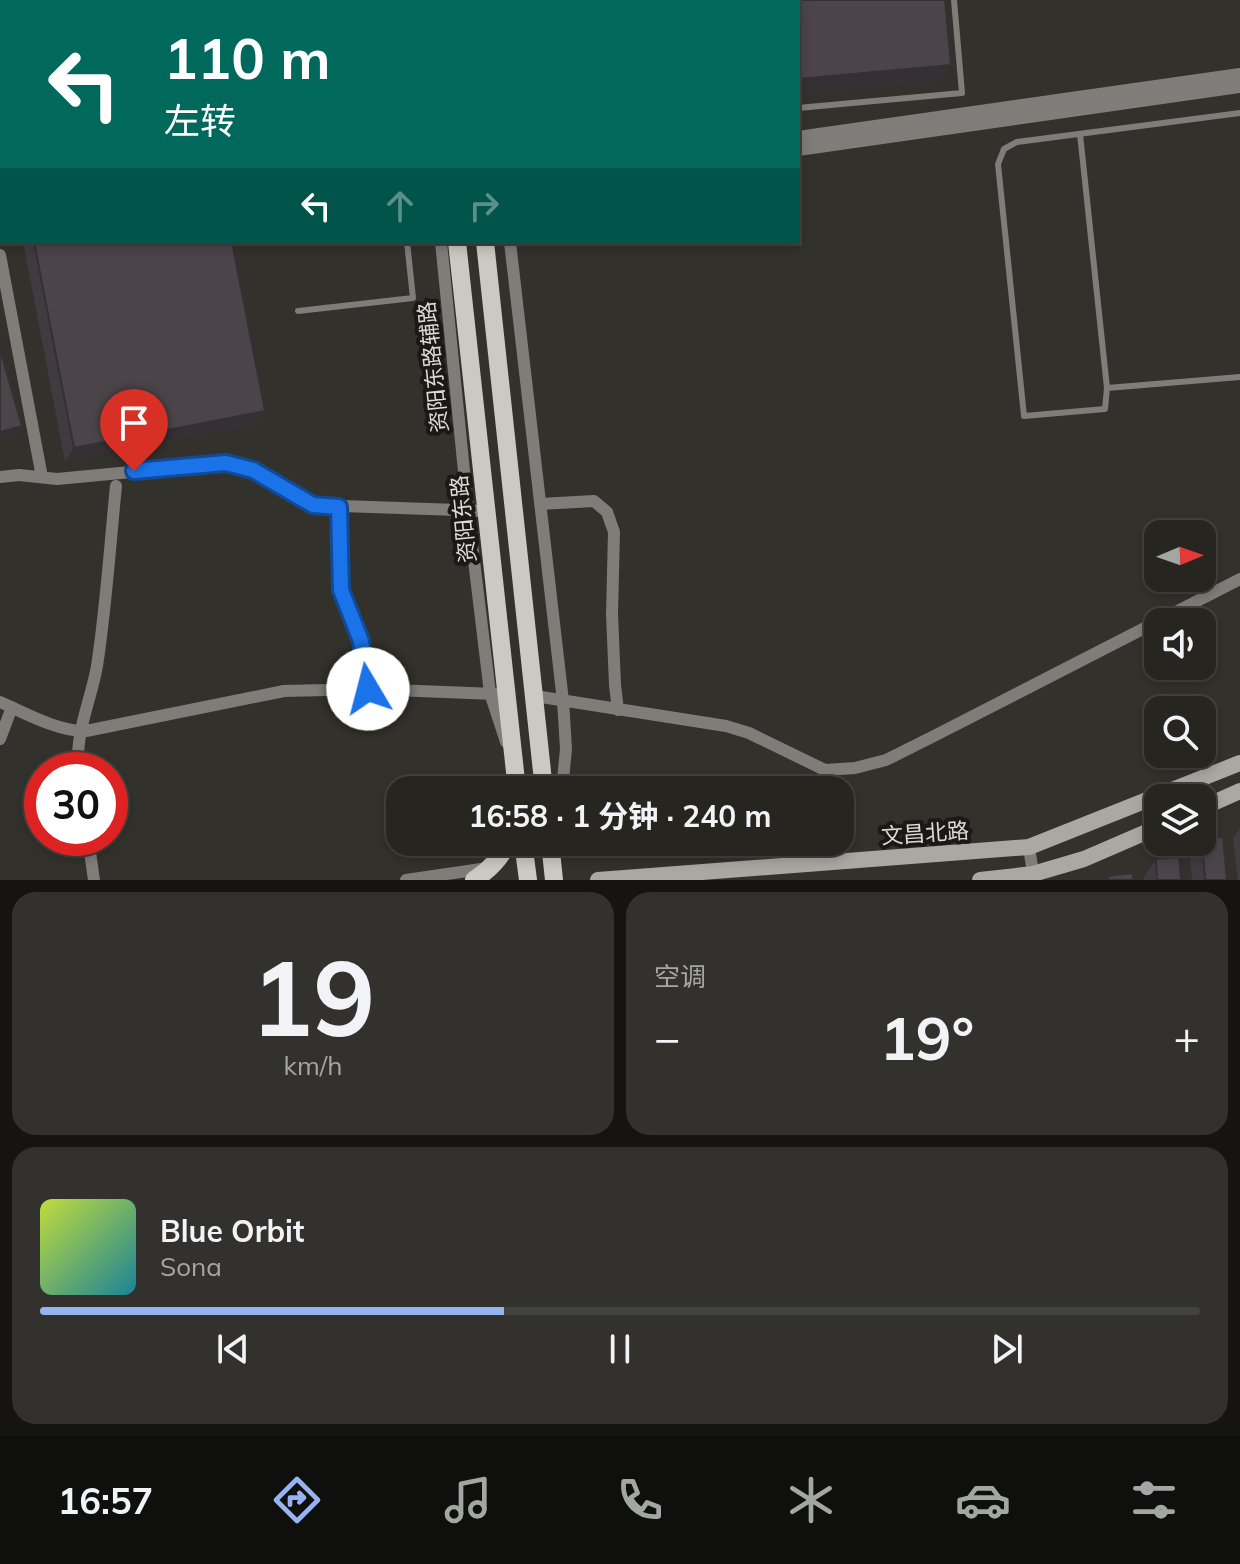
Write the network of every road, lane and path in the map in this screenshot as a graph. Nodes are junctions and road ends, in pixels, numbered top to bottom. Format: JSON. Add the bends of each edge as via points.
{"nodes":[{"id":1,"x":954,"y":0,"type":"edge"},
{"id":2,"x":1240,"y":75,"type":"edge"},
{"id":3,"x":1240,"y":86,"type":"edge"},
{"id":4,"x":800,"y":108,"type":"edge"},
{"id":5,"x":1240,"y":113,"type":"edge"},
{"id":6,"x":1080,"y":134,"type":"junction"},
{"id":7,"x":800,"y":138,"type":"edge"},
{"id":8,"x":800,"y":149,"type":"edge"},
{"id":9,"x":407,"y":244,"type":"edge"},
{"id":10,"x":441,"y":244,"type":"edge"},
{"id":11,"x":457,"y":244,"type":"edge"},
{"id":12,"x":485,"y":244,"type":"edge"},
{"id":13,"x":510,"y":244,"type":"edge"},
{"id":14,"x":0,"y":255,"type":"edge"},
{"id":15,"x":298,"y":311,"type":"dead end"},
{"id":16,"x":1240,"y":377,"type":"edge"},
{"id":17,"x":1107,"y":388,"type":"junction"},
{"id":18,"x":0,"y":477,"type":"edge"},
{"id":19,"x":42,"y":477,"type":"junction"},
{"id":20,"x":116,"y":486,"type":"dead end"},
{"id":21,"x":540,"y":504,"type":"junction"},
{"id":22,"x":339,"y":507,"type":"junction"},
{"id":23,"x":477,"y":511,"type":"junction"},
{"id":24,"x":1240,"y":579,"type":"edge"},
{"id":25,"x":368,"y":689,"type":"junction"},
{"id":26,"x":498,"y":694,"type":"junction"},
{"id":27,"x":535,"y":696,"type":"junction"},
{"id":28,"x":563,"y":701,"type":"junction"},
{"id":29,"x":6,"y":704,"type":"edge"},
{"id":30,"x":618,"y":710,"type":"junction"},
{"id":31,"x":80,"y":732,"type":"junction"},
{"id":32,"x":0,"y":739,"type":"edge"},
{"id":33,"x":77,"y":752,"type":"edge"},
{"id":34,"x":1240,"y":763,"type":"edge"},
{"id":35,"x":515,"y":776,"type":"edge"},
{"id":36,"x":543,"y":776,"type":"edge"},
{"id":37,"x":563,"y":776,"type":"edge"},
{"id":38,"x":1240,"y":791,"type":"edge"},
{"id":39,"x":1216,"y":802,"type":"edge"},
{"id":40,"x":1144,"y":833,"type":"edge"},
{"id":41,"x":1029,"y":847,"type":"junction"},
{"id":42,"x":91,"y":856,"type":"edge"},
{"id":43,"x":501,"y":856,"type":"edge"},
{"id":44,"x":525,"y":856,"type":"edge"},
{"id":45,"x":551,"y":856,"type":"edge"},
{"id":46,"x":557,"y":856,"type":"edge"},
{"id":47,"x":491,"y":868,"type":"junction"},
{"id":48,"x":1033,"y":877,"type":"edge"},
{"id":49,"x":94,"y":880,"type":"edge"},
{"id":50,"x":406,"y":880,"type":"edge"},
{"id":51,"x":474,"y":880,"type":"edge"},
{"id":52,"x":528,"y":880,"type":"edge"},
{"id":53,"x":554,"y":880,"type":"edge"},
{"id":54,"x":598,"y":880,"type":"edge"},
{"id":55,"x":980,"y":880,"type":"edge"}],
"edges":[{"from":1,"to":4,"type":"lane","via":[[962,93]]},
{"from":2,"to":7,"type":"street"},
{"from":3,"to":8,"type":"street"},
{"from":5,"to":6,"type":"lane"},
{"from":6,"to":17,"type":"lane"},
{"from":6,"to":17,"type":"lane","via":[[1017,142],[1004,149],[998,164],[1024,416],[1105,409]]},
{"from":9,"to":15,"type":"lane","via":[[413,298]]},
{"from":10,"to":23,"type":"street","name":"资阳东路辅路"},
{"from":11,"to":23,"type":"main road","name":"资阳东路"},
{"from":12,"to":27,"type":"main road"},
{"from":13,"to":21,"type":"street"},
{"from":14,"to":19,"type":"street"},
{"from":16,"to":17,"type":"lane"},
{"from":18,"to":19,"type":"street"},
{"from":19,"to":22,"type":"street","via":[[226,463],[253,470],[313,505]]},
{"from":20,"to":31,"type":"street","via":[[97,668]]},
{"from":21,"to":28,"type":"street"},
{"from":21,"to":30,"type":"street","via":[[594,501],[607,512],[614,532]]},
{"from":22,"to":23,"type":"street"},
{"from":22,"to":25,"type":"street","via":[[341,590],[361,641]]},
{"from":23,"to":26,"type":"main road","name":"资阳东路"},
{"from":24,"to":30,"type":"street","via":[[886,760],[855,768],[825,770],[726,726]]},
{"from":25,"to":26,"type":"street"},
{"from":25,"to":31,"type":"street","via":[[284,691]]},
{"from":26,"to":35,"type":"main road","name":"资阳东路"},
{"from":27,"to":28,"type":"street"},
{"from":27,"to":36,"type":"main road"},
{"from":28,"to":30,"type":"street"},
{"from":28,"to":37,"type":"street"},
{"from":29,"to":31,"type":"street"},
{"from":29,"to":32,"type":"street"},
{"from":31,"to":33,"type":"street"},
{"from":34,"to":41,"type":"main road","name":"文昌北路"},
{"from":38,"to":39,"type":"main road"},
{"from":40,"to":48,"type":"main road"},
{"from":41,"to":48,"type":"street"},
{"from":41,"to":54,"type":"main road","name":"文昌北路"},
{"from":42,"to":49,"type":"street"},
{"from":43,"to":47,"type":"main road"},
{"from":44,"to":52,"type":"main road"},
{"from":45,"to":53,"type":"main road"},
{"from":46,"to":53,"type":"street"},
{"from":47,"to":50,"type":"street"},
{"from":47,"to":51,"type":"main road"},
{"from":48,"to":55,"type":"main road"}]}
